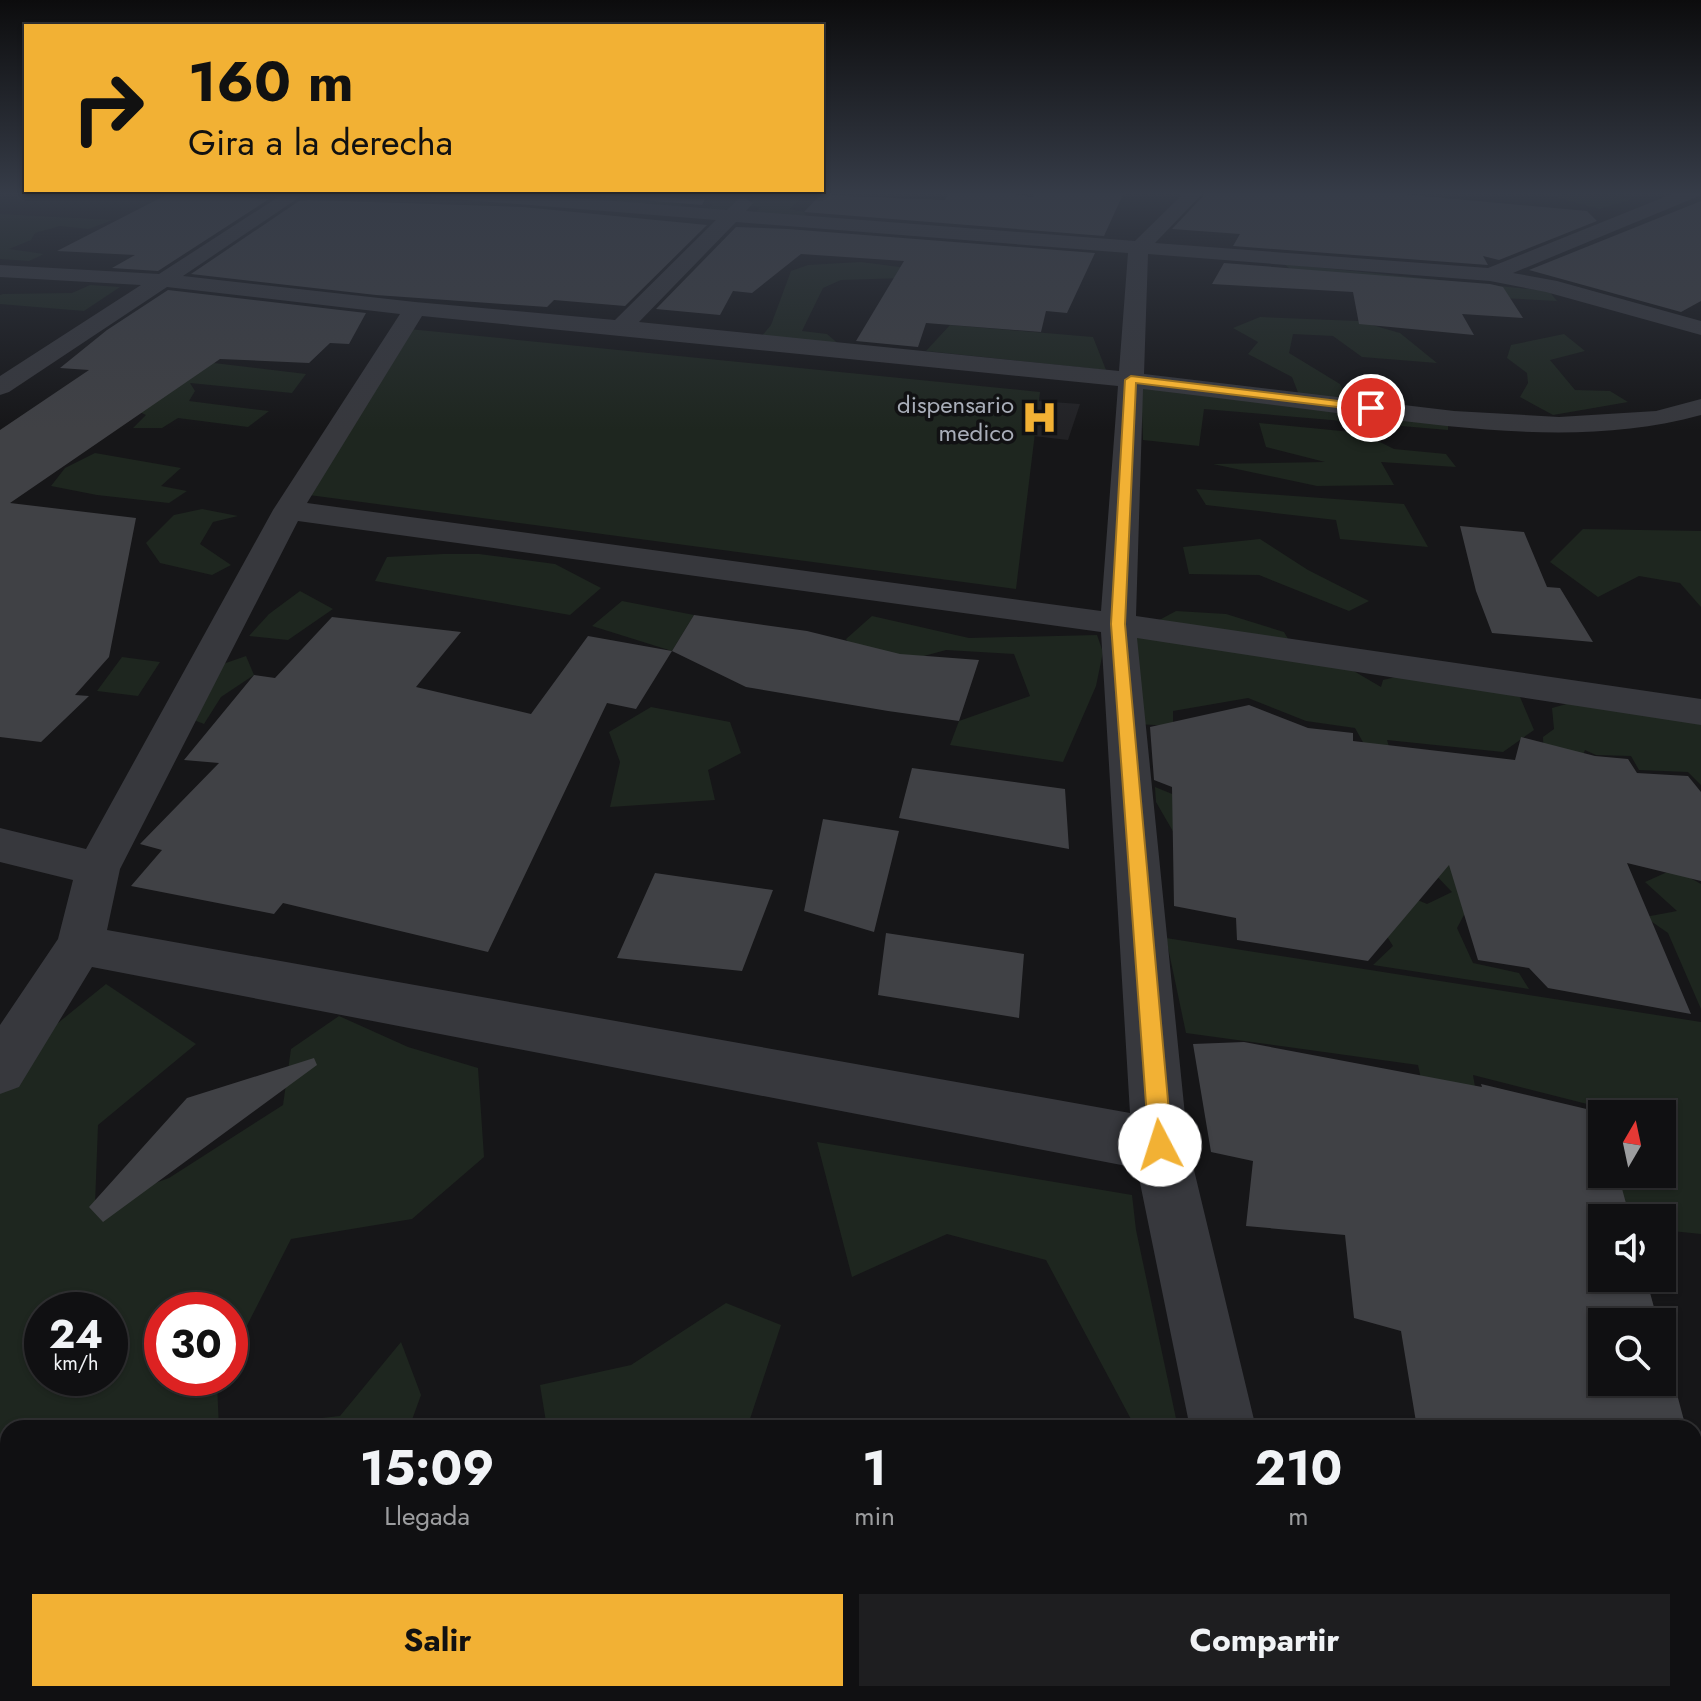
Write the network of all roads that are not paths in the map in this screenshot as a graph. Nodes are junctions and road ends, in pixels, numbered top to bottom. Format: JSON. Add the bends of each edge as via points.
{"nodes":[{"id":1,"x":7,"y":271,"type":"edge"},
{"id":2,"x":173,"y":271,"type":"edge"},
{"id":3,"x":676,"y":271,"type":"edge"},
{"id":4,"x":1137,"y":271,"type":"edge"},
{"id":5,"x":1441,"y":271,"type":"edge"},
{"id":6,"x":1499,"y":271,"type":"edge"},
{"id":7,"x":1490,"y":275,"type":"junction"},
{"id":8,"x":159,"y":280,"type":"junction"},
{"id":9,"x":415,"y":309,"type":"junction"},
{"id":10,"x":621,"y":327,"type":"junction"},
{"id":11,"x":1701,"y":328,"type":"edge"},
{"id":12,"x":1131,"y":380,"type":"junction"},
{"id":13,"x":0,"y":387,"type":"edge"},
{"id":14,"x":1701,"y":407,"type":"edge"},
{"id":15,"x":288,"y":510,"type":"junction"},
{"id":16,"x":1118,"y":624,"type":"junction"},
{"id":17,"x":1701,"y":712,"type":"edge"},
{"id":18,"x":0,"y":845,"type":"edge"},
{"id":19,"x":98,"y":869,"type":"junction"},
{"id":20,"x":80,"y":945,"type":"junction"},
{"id":21,"x":0,"y":1070,"type":"edge"},
{"id":22,"x":1160,"y":1145,"type":"junction"},
{"id":23,"x":1221,"y":1420,"type":"edge"}],
"edges":[{"from":1,"to":8,"type":"street"},
{"from":2,"to":8,"type":"street"},
{"from":3,"to":10,"type":"street"},
{"from":4,"to":12,"type":"street"},
{"from":5,"to":7,"type":"street"},
{"from":6,"to":7,"type":"street"},
{"from":7,"to":11,"type":"street"},
{"from":8,"to":9,"type":"street"},
{"from":8,"to":13,"type":"street"},
{"from":9,"to":10,"type":"street"},
{"from":9,"to":15,"type":"street"},
{"from":10,"to":12,"type":"street"},
{"from":12,"to":14,"type":"street","via":[[1454,419],[1559,425],[1657,419]]},
{"from":12,"to":16,"type":"street"},
{"from":15,"to":16,"type":"street"},
{"from":15,"to":19,"type":"street"},
{"from":16,"to":17,"type":"street"},
{"from":16,"to":22,"type":"street"},
{"from":18,"to":19,"type":"street"},
{"from":19,"to":20,"type":"street"},
{"from":20,"to":21,"type":"street"},
{"from":20,"to":22,"type":"street"},
{"from":22,"to":23,"type":"street"}]}
